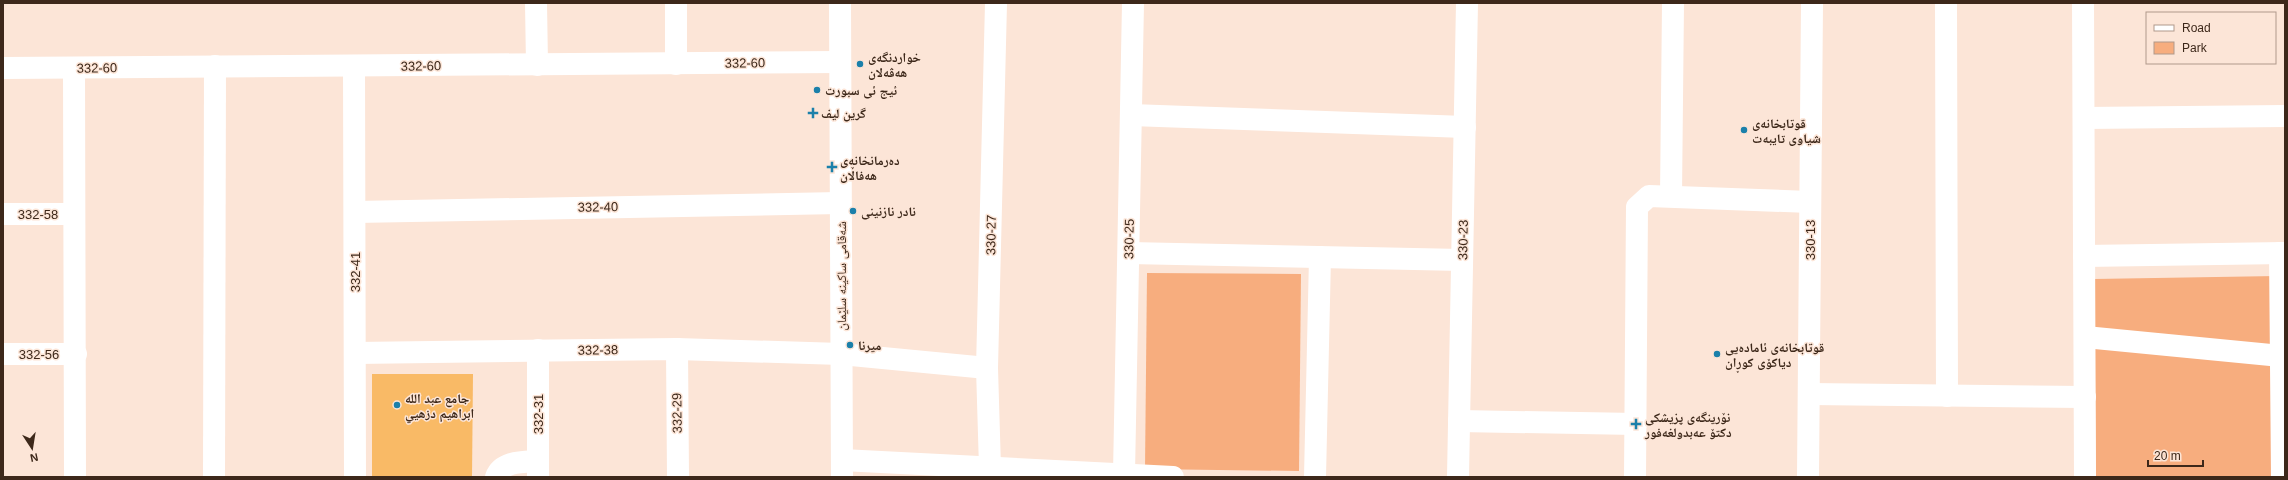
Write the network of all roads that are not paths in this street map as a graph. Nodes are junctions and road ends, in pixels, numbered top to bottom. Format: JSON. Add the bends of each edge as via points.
{"nodes":[{"id":1,"x":536,"y":3,"type":"edge"},
{"id":2,"x":676,"y":3,"type":"edge"},
{"id":3,"x":840,"y":3,"type":"edge"},
{"id":4,"x":996,"y":3,"type":"edge"},
{"id":5,"x":1133,"y":3,"type":"edge"},
{"id":6,"x":1467,"y":3,"type":"edge"},
{"id":7,"x":1673,"y":3,"type":"edge"},
{"id":8,"x":1812,"y":3,"type":"edge"},
{"id":9,"x":1946,"y":3,"type":"edge"},
{"id":10,"x":2083,"y":3,"type":"edge"},
{"id":11,"x":840,"y":62,"type":"junction"},
{"id":12,"x":676,"y":64,"type":"junction"},
{"id":13,"x":537,"y":65,"type":"junction"},
{"id":14,"x":215,"y":66,"type":"junction"},
{"id":15,"x":354,"y":67,"type":"junction"},
{"id":16,"x":3,"y":68,"type":"edge"},
{"id":17,"x":74,"y":68,"type":"junction"},
{"id":18,"x":1131,"y":116,"type":"junction"},
{"id":19,"x":2285,"y":116,"type":"edge"},
{"id":20,"x":2084,"y":118,"type":"junction"},
{"id":21,"x":1465,"y":127,"type":"junction"},
{"id":22,"x":1671,"y":196,"type":"junction"},
{"id":23,"x":1810,"y":202,"type":"junction"},
{"id":24,"x":840,"y":203,"type":"junction"},
{"id":25,"x":356,"y":212,"type":"junction"},
{"id":26,"x":3,"y":214,"type":"edge"},
{"id":27,"x":74,"y":214,"type":"junction"},
{"id":28,"x":2282,"y":253,"type":"edge"},
{"id":29,"x":1129,"y":254,"type":"junction"},
{"id":30,"x":2084,"y":256,"type":"junction"},
{"id":31,"x":1320,"y":257,"type":"junction"},
{"id":32,"x":1462,"y":260,"type":"junction"},
{"id":33,"x":2085,"y":337,"type":"junction"},
{"id":34,"x":677,"y":349,"type":"junction"},
{"id":35,"x":538,"y":350,"type":"junction"},
{"id":36,"x":355,"y":352,"type":"junction"},
{"id":37,"x":3,"y":354,"type":"edge"},
{"id":38,"x":76,"y":354,"type":"junction"},
{"id":39,"x":841,"y":354,"type":"junction"},
{"id":40,"x":2281,"y":356,"type":"junction"},
{"id":41,"x":988,"y":368,"type":"junction"},
{"id":42,"x":1808,"y":394,"type":"junction"},
{"id":43,"x":1947,"y":396,"type":"junction"},
{"id":44,"x":2085,"y":397,"type":"junction"},
{"id":45,"x":1459,"y":421,"type":"junction"},
{"id":46,"x":1636,"y":424,"type":"junction"},
{"id":47,"x":842,"y":468,"type":"edge"},
{"id":48,"x":990,"y":468,"type":"junction"},
{"id":49,"x":538,"y":469,"type":"edge"},
{"id":50,"x":1124,"y":474,"type":"junction"},
{"id":51,"x":75,"y":477,"type":"edge"},
{"id":52,"x":214,"y":477,"type":"edge"},
{"id":53,"x":355,"y":477,"type":"edge"},
{"id":54,"x":496,"y":477,"type":"edge"},
{"id":55,"x":678,"y":477,"type":"edge"},
{"id":56,"x":1173,"y":477,"type":"edge"},
{"id":57,"x":1315,"y":477,"type":"edge"},
{"id":58,"x":1458,"y":477,"type":"edge"},
{"id":59,"x":1635,"y":477,"type":"edge"},
{"id":60,"x":1808,"y":477,"type":"edge"},
{"id":61,"x":2085,"y":477,"type":"edge"},
{"id":62,"x":2282,"y":477,"type":"edge"}],
"edges":[{"from":1,"to":13,"type":"street"},
{"from":2,"to":12,"type":"street"},
{"from":3,"to":11,"type":"street","name":"شەقامی ساکینە سلێمان"},
{"from":4,"to":41,"type":"street","name":"330-27"},
{"from":5,"to":18,"type":"street","name":"330-25"},
{"from":6,"to":21,"type":"street","name":"330-23"},
{"from":7,"to":22,"type":"street"},
{"from":8,"to":23,"type":"street","name":"330-13"},
{"from":9,"to":43,"type":"street"},
{"from":10,"to":20,"type":"street"},
{"from":11,"to":12,"type":"street","name":"332-60"},
{"from":11,"to":24,"type":"street","name":"شەقامی ساکینە سلێمان"},
{"from":12,"to":13,"type":"street","name":"332-60"},
{"from":13,"to":15,"type":"street","name":"332-60"},
{"from":14,"to":15,"type":"street","name":"332-60"},
{"from":14,"to":17,"type":"street","name":"332-60"},
{"from":14,"to":52,"type":"street"},
{"from":15,"to":25,"type":"street","name":"332-41"},
{"from":16,"to":17,"type":"street","name":"332-60"},
{"from":17,"to":27,"type":"street"},
{"from":18,"to":21,"type":"street"},
{"from":18,"to":29,"type":"street","name":"330-25"},
{"from":19,"to":20,"type":"street"},
{"from":20,"to":30,"type":"street"},
{"from":21,"to":32,"type":"street","name":"330-23"},
{"from":22,"to":23,"type":"street"},
{"from":22,"to":46,"type":"street","via":[[1649,196],[1637,207]]},
{"from":23,"to":42,"type":"street","name":"330-13"},
{"from":24,"to":25,"type":"street","name":"332-40"},
{"from":24,"to":39,"type":"street","name":"شەقامی ساکینە سلێمان"},
{"from":25,"to":36,"type":"street","name":"332-41"},
{"from":26,"to":27,"type":"street","name":"332-58"},
{"from":27,"to":38,"type":"street"},
{"from":28,"to":30,"type":"street"},
{"from":28,"to":40,"type":"street"},
{"from":29,"to":31,"type":"street"},
{"from":29,"to":50,"type":"street","name":"330-25"},
{"from":30,"to":33,"type":"street"},
{"from":31,"to":32,"type":"street"},
{"from":31,"to":57,"type":"street"},
{"from":32,"to":45,"type":"street","name":"330-23"},
{"from":33,"to":40,"type":"street"},
{"from":33,"to":44,"type":"street"},
{"from":34,"to":35,"type":"street","name":"332-38"},
{"from":34,"to":39,"type":"street","name":"332-38"},
{"from":34,"to":55,"type":"street","name":"332-29"},
{"from":35,"to":36,"type":"street","name":"332-38"},
{"from":35,"to":49,"type":"street","name":"332-31"},
{"from":36,"to":53,"type":"street","name":"332-41"},
{"from":37,"to":38,"type":"street","name":"332-56"},
{"from":38,"to":51,"type":"street"},
{"from":39,"to":41,"type":"street","name":"332-38"},
{"from":39,"to":47,"type":"street","name":"شەقامی ساکینە سلێمان"},
{"from":40,"to":62,"type":"street"},
{"from":41,"to":48,"type":"street","name":"330-27"},
{"from":42,"to":43,"type":"street"},
{"from":42,"to":60,"type":"street","name":"330-13"},
{"from":43,"to":44,"type":"street"},
{"from":44,"to":61,"type":"street"},
{"from":45,"to":46,"type":"street"},
{"from":45,"to":58,"type":"street","name":"330-23"},
{"from":46,"to":59,"type":"street"},
{"from":47,"to":48,"type":"street"},
{"from":48,"to":50,"type":"street"},
{"from":49,"to":54,"type":"street","via":[[509,464],[501,469]]},
{"from":50,"to":56,"type":"street"}]}
